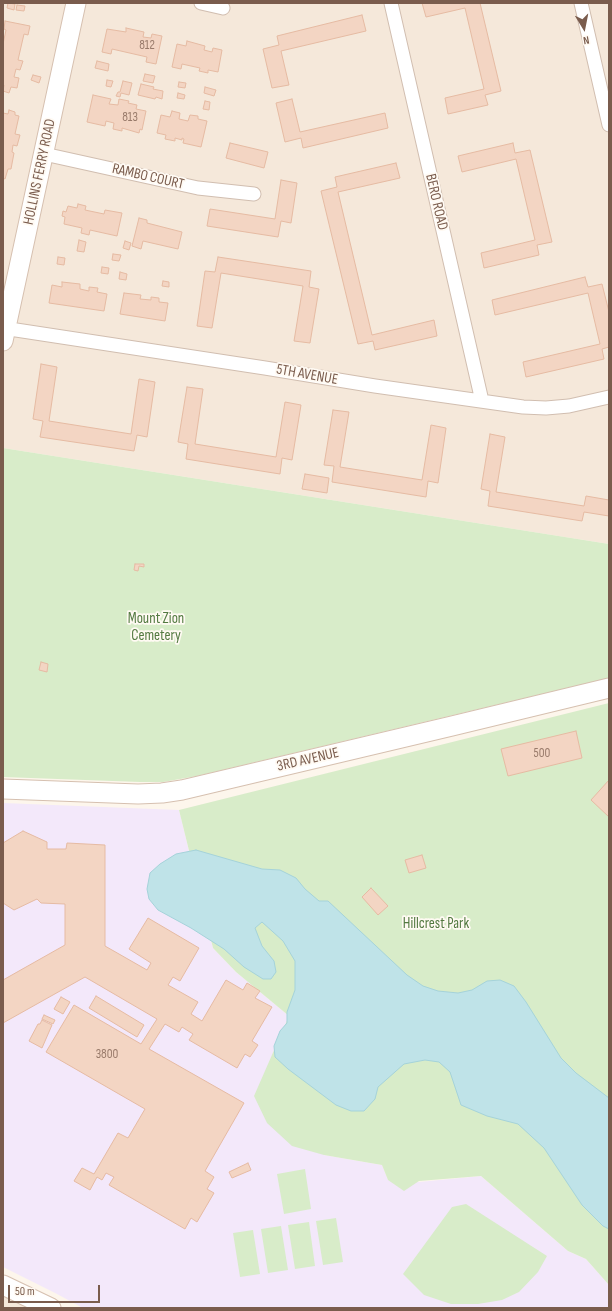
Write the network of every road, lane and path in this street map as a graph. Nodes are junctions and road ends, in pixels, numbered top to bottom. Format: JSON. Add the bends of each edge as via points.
{"nodes":[{"id":1,"x":76,"y":3,"type":"edge"},
{"id":2,"x":201,"y":3,"type":"edge"},
{"id":3,"x":390,"y":3,"type":"edge"},
{"id":4,"x":581,"y":3,"type":"edge"},
{"id":5,"x":223,"y":8,"type":"dead end"},
{"id":6,"x":609,"y":125,"type":"edge"},
{"id":7,"x":44,"y":154,"type":"junction"},
{"id":8,"x":254,"y":194,"type":"dead end"},
{"id":9,"x":4,"y":332,"type":"edge"},
{"id":10,"x":609,"y":397,"type":"edge"},
{"id":11,"x":482,"y":401,"type":"junction"},
{"id":12,"x":609,"y":688,"type":"edge"},
{"id":13,"x":3,"y":789,"type":"edge"},
{"id":14,"x":3,"y":1285,"type":"edge"},
{"id":15,"x":51,"y":1308,"type":"edge"}],
"edges":[{"from":1,"to":7,"type":"street","name":"HOLLINS FERRY ROAD"},
{"from":2,"to":5,"type":"street"},
{"from":3,"to":11,"type":"street","name":"BERO ROAD"},
{"from":4,"to":6,"type":"street"},
{"from":7,"to":8,"type":"street","name":"RAMBO COURT","via":[[198,188]]},
{"from":7,"to":9,"type":"street","name":"HOLLINS FERRY ROAD"},
{"from":9,"to":11,"type":"street","name":"5TH AVENUE"},
{"from":10,"to":11,"type":"street","name":"5TH AVENUE","via":[[546,408]]},
{"from":12,"to":13,"type":"street","name":"3RD AVENUE","via":[[182,790],[138,794]]},
{"from":14,"to":15,"type":"street"}]}
